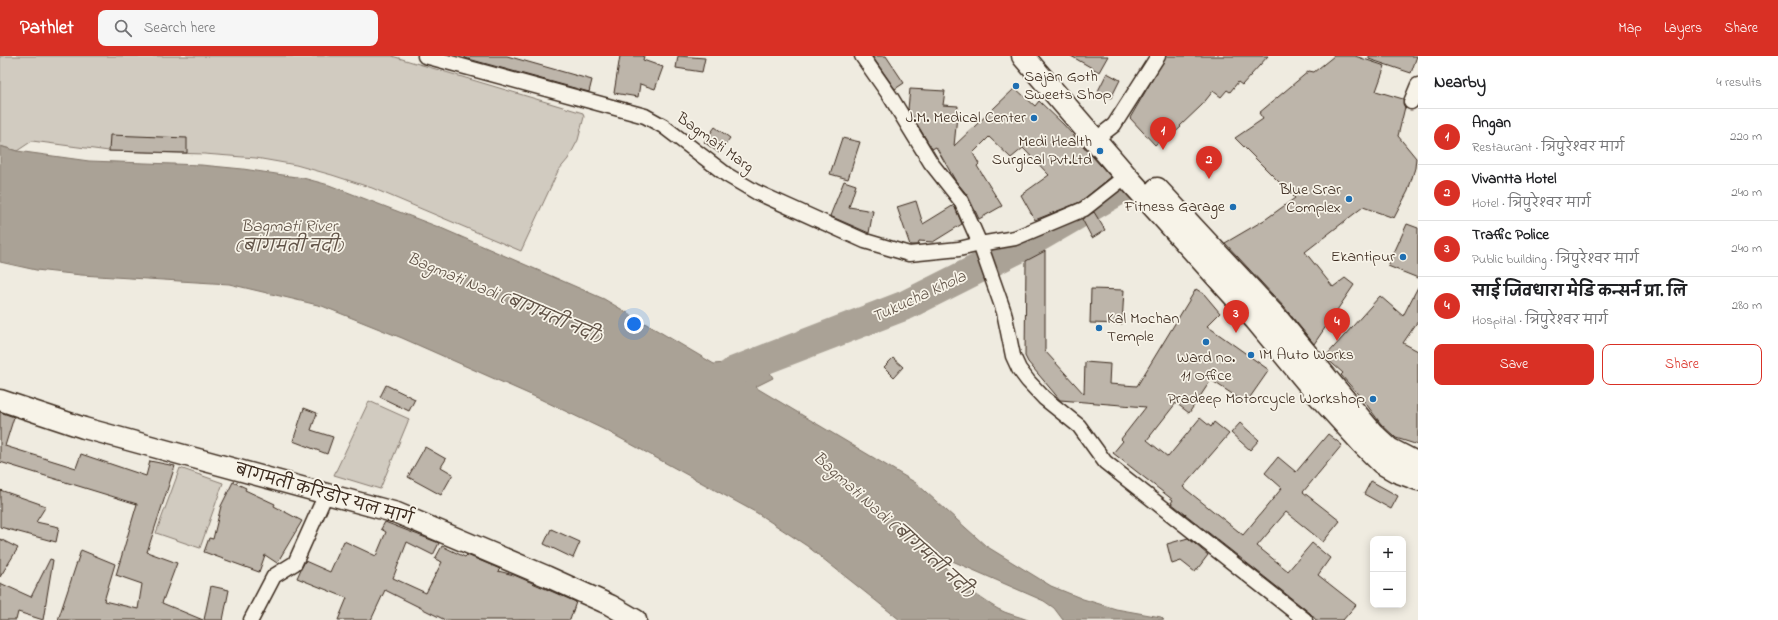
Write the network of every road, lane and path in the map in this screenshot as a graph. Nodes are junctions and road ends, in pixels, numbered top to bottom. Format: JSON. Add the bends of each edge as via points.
{"nodes":[{"id":1,"x":425,"y":56,"type":"edge"},
{"id":2,"x":862,"y":56,"type":"edge"},
{"id":3,"x":1158,"y":56,"type":"edge"},
{"id":4,"x":1035,"y":57,"type":"edge"},
{"id":5,"x":1418,"y":85,"type":"edge"},
{"id":6,"x":1411,"y":102,"type":"dead end"},
{"id":7,"x":1105,"y":132,"type":"junction"},
{"id":8,"x":1126,"y":176,"type":"junction"},
{"id":9,"x":982,"y":250,"type":"junction"},
{"id":10,"x":0,"y":400,"type":"edge"},
{"id":11,"x":1414,"y":470,"type":"edge"},
{"id":12,"x":326,"y":494,"type":"junction"},
{"id":13,"x":251,"y":620,"type":"edge"},
{"id":14,"x":636,"y":620,"type":"edge"},
{"id":15,"x":1305,"y":620,"type":"edge"}],
"edges":[{"from":1,"to":9,"type":"street","name":"Bagmati Marg","via":[[645,116],[663,126],[727,175],[756,192],[865,241],[909,254]]},
{"from":2,"to":9,"type":"street","via":[[931,163],[961,201]]},
{"from":3,"to":7,"type":"street","via":[[1114,125]]},
{"from":4,"to":7,"type":"highway"},
{"from":4,"to":8,"type":"highway"},
{"from":5,"to":6,"type":"street"},
{"from":7,"to":11,"type":"highway","via":[[1274,315],[1372,433]]},
{"from":8,"to":9,"type":"street","name":"Bagmati Marg","via":[[1084,209]]},
{"from":8,"to":11,"type":"highway","via":[[1256,320],[1364,446],[1382,463]]},
{"from":9,"to":15,"type":"street","via":[[998,293],[1013,356],[1019,369],[1044,398],[1079,426],[1105,462]]},
{"from":10,"to":12,"type":"street","name":"बागमती करिडोर यल मार्ग","via":[[84,428]]},
{"from":12,"to":13,"type":"street","via":[[295,563],[274,576]]},
{"from":12,"to":14,"type":"street","name":"बागमती करिडोर यल मार्ग","via":[[397,513],[610,605]]}]}
